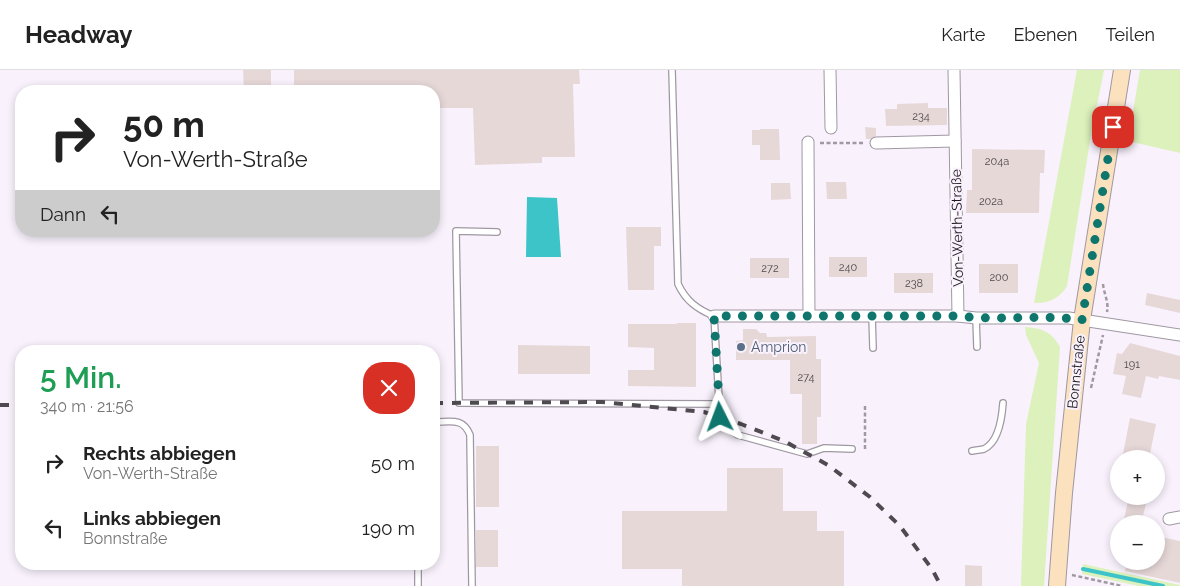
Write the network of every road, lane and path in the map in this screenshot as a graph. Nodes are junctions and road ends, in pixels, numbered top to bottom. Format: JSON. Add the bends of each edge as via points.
{"nodes":[{"id":1,"x":672,"y":70,"type":"edge"},
{"id":2,"x":830,"y":70,"type":"edge"},
{"id":3,"x":954,"y":70,"type":"edge"},
{"id":4,"x":1122,"y":70,"type":"edge"},
{"id":5,"x":831,"y":128,"type":"dead end"},
{"id":6,"x":955,"y":141,"type":"junction"},
{"id":7,"x":808,"y":142,"type":"joint"},
{"id":8,"x":876,"y":143,"type":"joint"},
{"id":9,"x":497,"y":232,"type":"dead end"},
{"id":10,"x":872,"y":315,"type":"junction"},
{"id":11,"x":714,"y":316,"type":"junction"},
{"id":12,"x":809,"y":316,"type":"junction"},
{"id":13,"x":958,"y":316,"type":"junction"},
{"id":14,"x":976,"y":318,"type":"junction"},
{"id":15,"x":1082,"y":320,"type":"junction"},
{"id":16,"x":1180,"y":335,"type":"edge"},
{"id":17,"x":977,"y":347,"type":"dead end"},
{"id":18,"x":873,"y":348,"type":"dead end"},
{"id":19,"x":1003,"y":402,"type":"dead end"},
{"id":20,"x":719,"y":404,"type":"junction"},
{"id":21,"x":866,"y":404,"type":"dead end"},
{"id":22,"x":440,"y":422,"type":"edge"},
{"id":23,"x":852,"y":449,"type":"dead end"},
{"id":24,"x":865,"y":449,"type":"dead end"},
{"id":25,"x":972,"y":451,"type":"dead end"},
{"id":26,"x":418,"y":570,"type":"edge"},
{"id":27,"x":1070,"y":575,"type":"dead end"},
{"id":28,"x":418,"y":586,"type":"edge"},
{"id":29,"x":472,"y":586,"type":"edge"},
{"id":30,"x":1057,"y":586,"type":"edge"},
{"id":31,"x":1122,"y":586,"type":"edge"}],
"edges":[{"from":1,"to":11,"type":"lane","via":[[678,284],[682,294],[698,310]]},
{"from":2,"to":5,"type":"street"},
{"from":3,"to":6,"type":"street","name":"Von-Werth-Straße"},
{"from":4,"to":15,"type":"main road","name":"Bonnstraße"},
{"from":6,"to":8,"type":"street"},
{"from":6,"to":13,"type":"street","name":"Von-Werth-Straße"},
{"from":7,"to":8,"type":"path"},
{"from":7,"to":12,"type":"street"},
{"from":9,"to":20,"type":"lane","via":[[456,231],[459,403]]},
{"from":10,"to":12,"type":"street"},
{"from":10,"to":13,"type":"street"},
{"from":10,"to":18,"type":"lane"},
{"from":11,"to":12,"type":"street"},
{"from":11,"to":20,"type":"lane"},
{"from":13,"to":14,"type":"street"},
{"from":14,"to":15,"type":"street"},
{"from":14,"to":17,"type":"lane"},
{"from":15,"to":16,"type":"street"},
{"from":15,"to":30,"type":"main road","name":"Bonnstraße"},
{"from":19,"to":25,"type":"lane","via":[[1002,417],[990,444]]},
{"from":20,"to":23,"type":"lane","via":[[723,426],[738,436],[807,454],[824,448]]},
{"from":21,"to":24,"type":"path"},
{"from":22,"to":29,"type":"lane","via":[[458,422],[470,435]]},
{"from":26,"to":28,"type":"lane"},
{"from":27,"to":31,"type":"path"}]}
